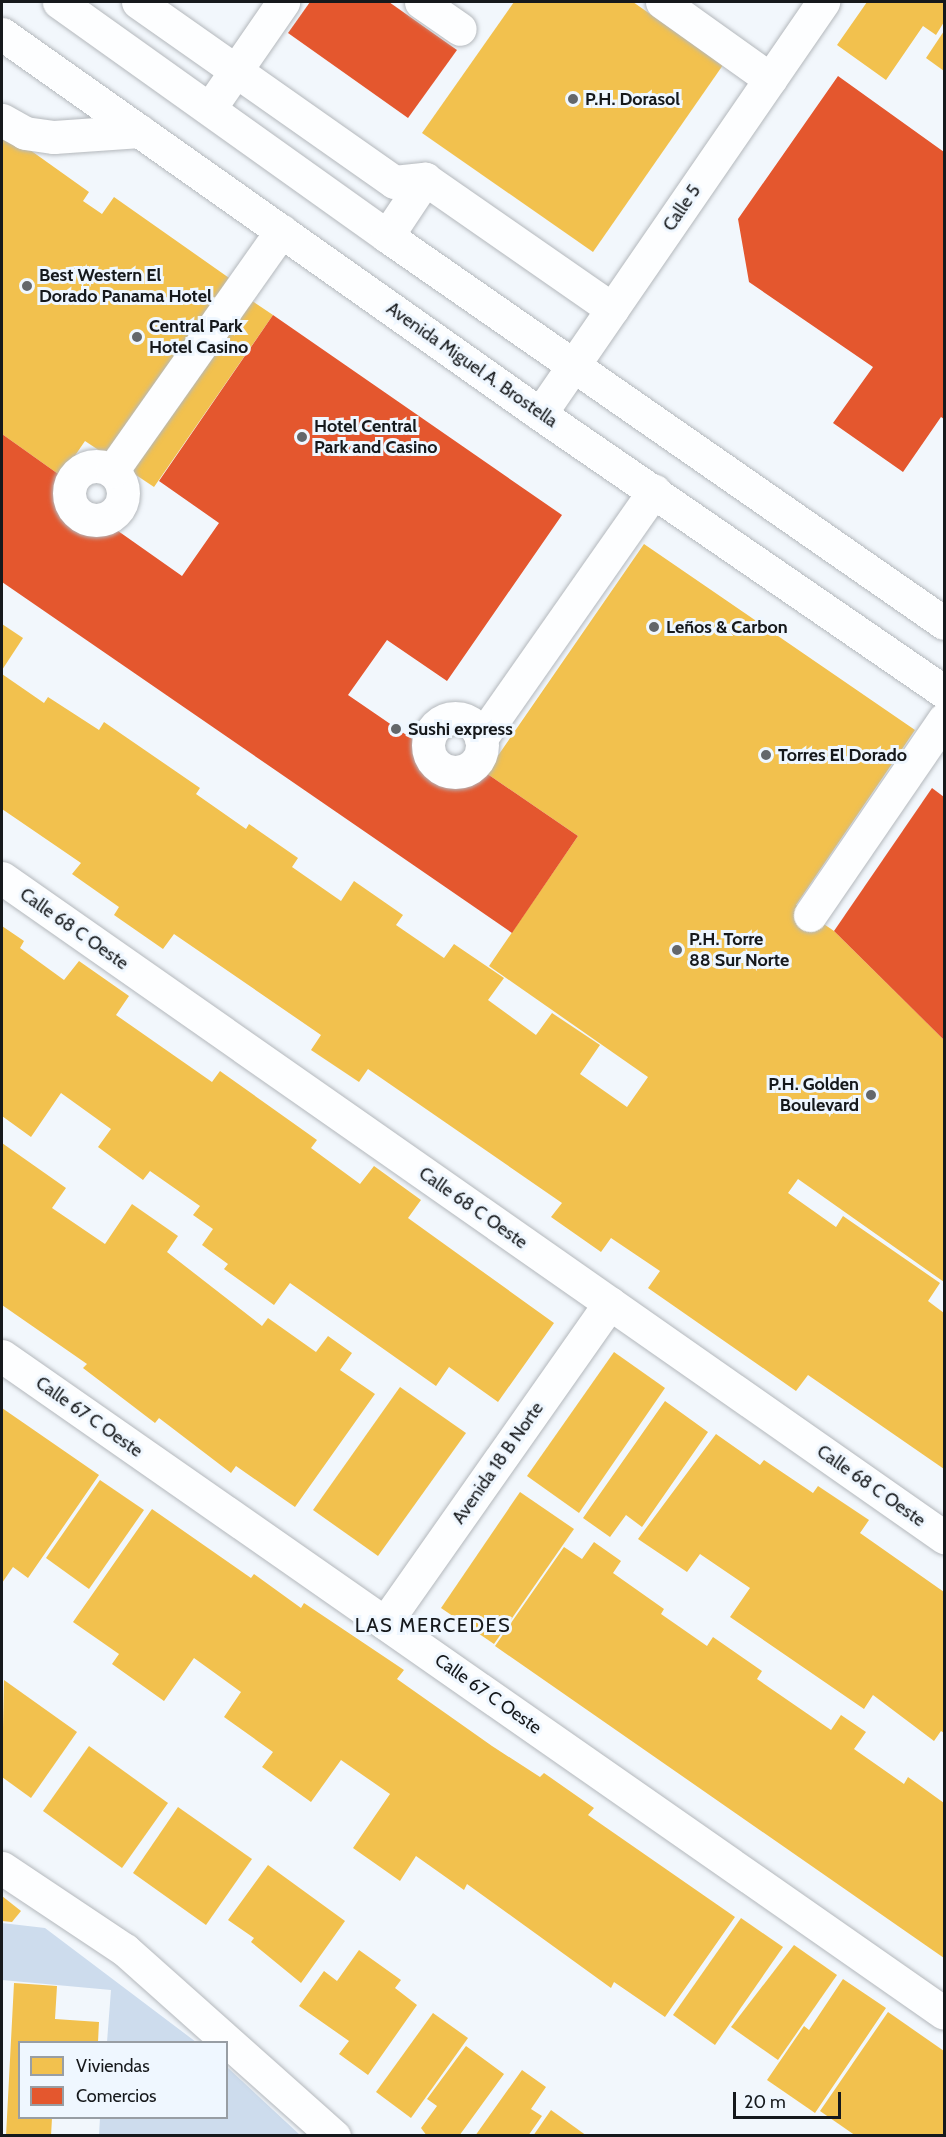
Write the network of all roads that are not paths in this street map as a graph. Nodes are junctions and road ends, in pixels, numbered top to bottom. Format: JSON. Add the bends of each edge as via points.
{"nodes":[{"id":1,"x":138,"y":2,"type":"edge"},
{"id":2,"x":283,"y":2,"type":"edge"},
{"id":3,"x":421,"y":2,"type":"edge"},
{"id":4,"x":662,"y":2,"type":"edge"},
{"id":5,"x":823,"y":2,"type":"edge"},
{"id":6,"x":66,"y":3,"type":"edge"},
{"id":7,"x":460,"y":29,"type":"dead end"},
{"id":8,"x":2,"y":34,"type":"edge"},
{"id":9,"x":236,"y":70,"type":"junction"},
{"id":10,"x":770,"y":79,"type":"junction"},
{"id":11,"x":210,"y":108,"type":"junction"},
{"id":12,"x":2,"y":120,"type":"edge"},
{"id":13,"x":140,"y":131,"type":"junction"},
{"id":14,"x":425,"y":179,"type":"junction"},
{"id":15,"x":281,"y":231,"type":"junction"},
{"id":16,"x":387,"y":236,"type":"junction"},
{"id":17,"x":612,"y":309,"type":"junction"},
{"id":18,"x":573,"y":365,"type":"junction"},
{"id":19,"x":540,"y":414,"type":"junction"},
{"id":20,"x":112,"y":471,"type":"dead end"},
{"id":21,"x":654,"y":490,"type":"junction"},
{"id":22,"x":945,"y":623,"type":"edge"},
{"id":23,"x":945,"y":692,"type":"edge"},
{"id":24,"x":945,"y":719,"type":"edge"},
{"id":25,"x":481,"y":738,"type":"dead end"},
{"id":26,"x":2,"y":878,"type":"edge"},
{"id":27,"x":810,"y":915,"type":"dead end"},
{"id":28,"x":610,"y":1303,"type":"junction"},
{"id":29,"x":2,"y":1356,"type":"edge"},
{"id":30,"x":945,"y":1537,"type":"edge"},
{"id":31,"x":386,"y":1623,"type":"junction"},
{"id":32,"x":2,"y":1868,"type":"edge"},
{"id":33,"x":945,"y":2013,"type":"edge"},
{"id":34,"x":227,"y":2041,"type":"edge"},
{"id":35,"x":228,"y":2042,"type":"edge"},
{"id":36,"x":334,"y":2136,"type":"edge"}],
"edges":[{"from":1,"to":9,"type":"street"},
{"from":2,"to":9,"type":"street"},
{"from":3,"to":7,"type":"street"},
{"from":4,"to":10,"type":"street"},
{"from":5,"to":10,"type":"street","name":"Calle 5"},
{"from":6,"to":11,"type":"street"},
{"from":8,"to":13,"type":"street","name":"Avenida Miguel A. Brostella"},
{"from":9,"to":11,"type":"street"},
{"from":9,"to":14,"type":"street","via":[[394,182]]},
{"from":10,"to":17,"type":"street","name":"Calle 5"},
{"from":11,"to":16,"type":"street"},
{"from":12,"to":13,"type":"street","via":[[25,133],[54,137]]},
{"from":13,"to":15,"type":"street","name":"Avenida Miguel A. Brostella"},
{"from":14,"to":16,"type":"street"},
{"from":14,"to":17,"type":"street"},
{"from":15,"to":19,"type":"street","name":"Avenida Miguel A. Brostella"},
{"from":15,"to":20,"type":"street"},
{"from":16,"to":18,"type":"street"},
{"from":17,"to":18,"type":"street","name":"Calle 5"},
{"from":18,"to":19,"type":"street","name":"Calle 5"},
{"from":18,"to":22,"type":"street"},
{"from":19,"to":21,"type":"street","name":"Avenida Miguel A. Brostella"},
{"from":21,"to":23,"type":"street","name":"Avenida Miguel A. Brostella"},
{"from":21,"to":25,"type":"street"},
{"from":24,"to":27,"type":"street"},
{"from":26,"to":28,"type":"street","name":"Calle 68 C Oeste"},
{"from":28,"to":30,"type":"street","name":"Calle 68 C Oeste"},
{"from":28,"to":31,"type":"street","name":"Avenida 18 B Norte"},
{"from":29,"to":31,"type":"street","name":"Calle 67 C Oeste"},
{"from":31,"to":33,"type":"street","name":"Calle 67 C Oeste"},
{"from":32,"to":34,"type":"street","via":[[125,1950]]},
{"from":35,"to":36,"type":"street"}]}
